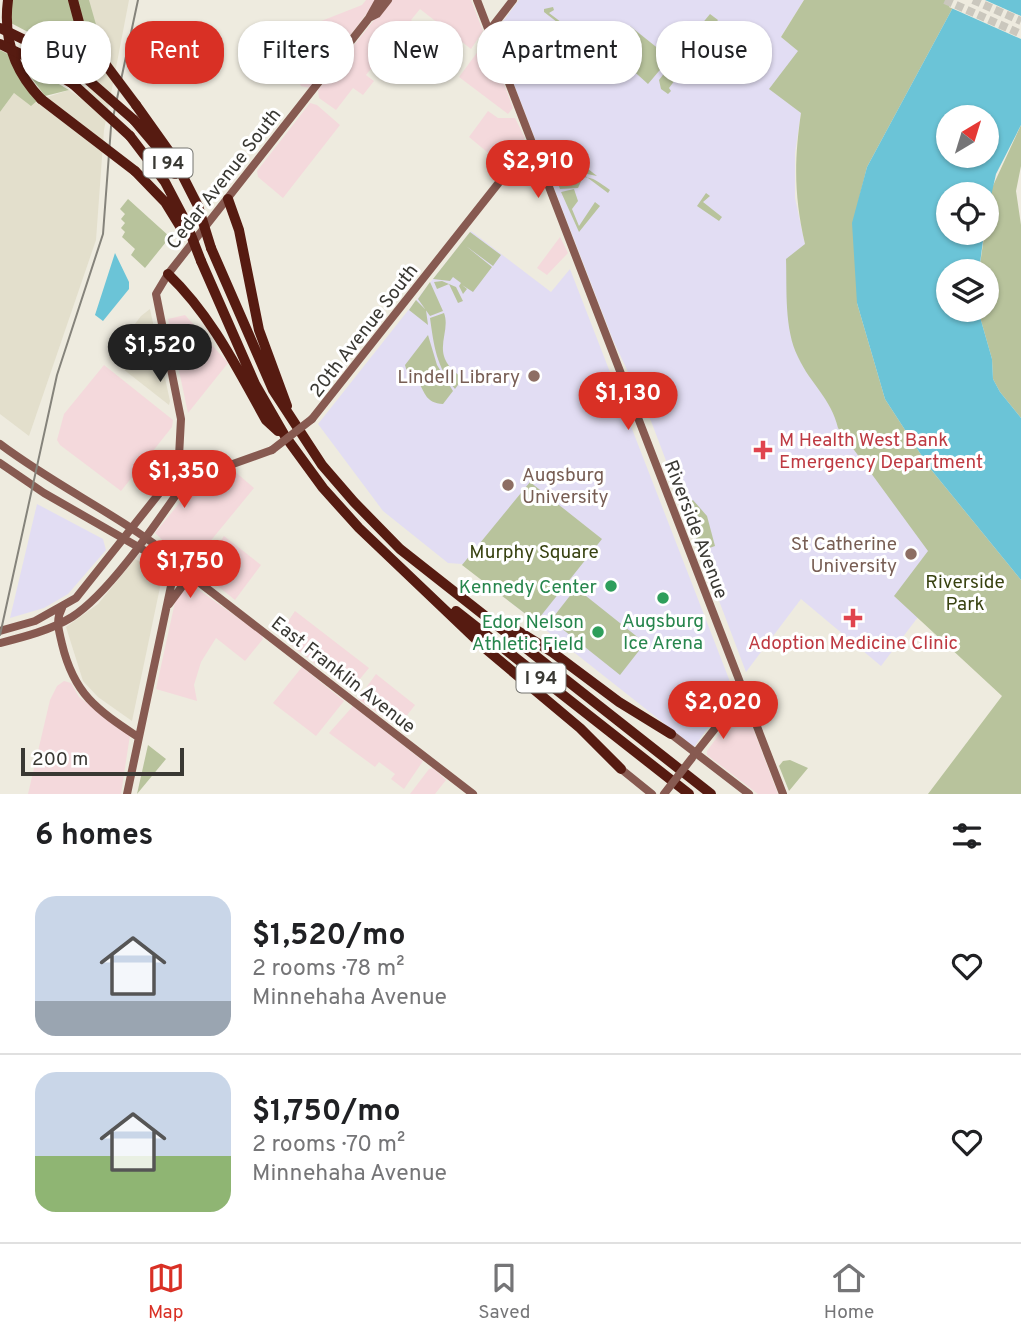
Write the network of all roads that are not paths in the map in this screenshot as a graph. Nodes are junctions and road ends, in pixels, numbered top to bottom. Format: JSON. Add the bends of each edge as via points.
{"nodes":[{"id":1,"x":8,"y":0,"type":"edge"},
{"id":2,"x":72,"y":0,"type":"edge"},
{"id":3,"x":379,"y":0,"type":"edge"},
{"id":4,"x":387,"y":0,"type":"edge"},
{"id":5,"x":477,"y":0,"type":"edge"},
{"id":6,"x":513,"y":0,"type":"edge"},
{"id":7,"x":369,"y":18,"type":"junction"},
{"id":8,"x":485,"y":21,"type":"edge"},
{"id":9,"x":497,"y":21,"type":"edge"},
{"id":10,"x":0,"y":28,"type":"edge"},
{"id":11,"x":0,"y":44,"type":"edge"},
{"id":12,"x":509,"y":84,"type":"edge"},
{"id":13,"x":531,"y":142,"type":"junction"},
{"id":14,"x":228,"y":199,"type":"junction"},
{"id":15,"x":196,"y":208,"type":"junction"},
{"id":16,"x":183,"y":225,"type":"junction"},
{"id":17,"x":168,"y":274,"type":"junction"},
{"id":18,"x":291,"y":418,"type":"junction"},
{"id":19,"x":0,"y":444,"type":"edge"},
{"id":20,"x":293,"y":447,"type":"junction"},
{"id":21,"x":0,"y":463,"type":"edge"},
{"id":22,"x":178,"y":475,"type":"junction"},
{"id":23,"x":132,"y":528,"type":"junction"},
{"id":24,"x":146,"y":536,"type":"junction"},
{"id":25,"x":124,"y":539,"type":"junction"},
{"id":26,"x":139,"y":546,"type":"junction"},
{"id":27,"x":394,"y":561,"type":"junction"},
{"id":28,"x":175,"y":563,"type":"junction"},
{"id":29,"x":102,"y":568,"type":"junction"},
{"id":30,"x":113,"y":576,"type":"junction"},
{"id":31,"x":193,"y":578,"type":"junction"},
{"id":32,"x":167,"y":606,"type":"junction"},
{"id":33,"x":62,"y":608,"type":"junction"},
{"id":34,"x":481,"y":611,"type":"junction"},
{"id":35,"x":57,"y":625,"type":"junction"},
{"id":36,"x":0,"y":631,"type":"edge"},
{"id":37,"x":0,"y":643,"type":"edge"},
{"id":38,"x":744,"y":692,"type":"junction"},
{"id":39,"x":727,"y":713,"type":"junction"},
{"id":40,"x":755,"y":720,"type":"junction"},
{"id":41,"x":671,"y":734,"type":"joint"},
{"id":42,"x":138,"y":737,"type":"junction"},
{"id":43,"x":694,"y":755,"type":"junction"},
{"id":44,"x":621,"y":769,"type":"joint"},
{"id":45,"x":127,"y":794,"type":"edge"},
{"id":46,"x":473,"y":794,"type":"edge"},
{"id":47,"x":652,"y":794,"type":"edge"},
{"id":48,"x":664,"y":794,"type":"edge"},
{"id":49,"x":689,"y":794,"type":"edge"},
{"id":50,"x":711,"y":794,"type":"edge"},
{"id":51,"x":749,"y":794,"type":"edge"},
{"id":52,"x":783,"y":794,"type":"edge"}],
"edges":[{"from":1,"to":16,"type":"highway","bridge":true,"via":[[7,31],[13,59],[27,83],[41,99],[135,171]]},
{"from":2,"to":15,"type":"highway","bridge":true,"via":[[80,26],[173,157]]},
{"from":3,"to":7,"type":"street","name":"Cedar Avenue South"},
{"from":4,"to":7,"type":"street","name":"Cedar Avenue South"},
{"from":5,"to":8,"type":"street","name":"Riverside Avenue"},
{"from":6,"to":9,"type":"street"},
{"from":7,"to":14,"type":"street","name":"Cedar Avenue South"},
{"from":10,"to":15,"type":"highway","number":"I 94","bridge":true,"via":[[79,72],[134,120],[163,155]]},
{"from":11,"to":16,"type":"highway","number":"I 94","bridge":true,"via":[[73,85],[130,136],[160,175]]},
{"from":12,"to":13,"type":"street","name":"Riverside Avenue"},
{"from":13,"to":22,"type":"street","name":"20th Avenue South","bridge":true,"via":[[312,419],[272,450],[202,475]]},
{"from":13,"to":38,"type":"street","name":"Riverside Avenue"},
{"from":14,"to":17,"type":"street","name":"Cedar Avenue South"},
{"from":14,"to":18,"type":"highway","via":[[239,230],[259,330]]},
{"from":15,"to":18,"type":"highway","number":"I 94","bridge":true,"via":[[261,368]]},
{"from":16,"to":20,"type":"highway","number":"I 94","bridge":true,"via":[[249,373]]},
{"from":17,"to":20,"type":"highway","via":[[217,334],[266,420]]},
{"from":17,"to":22,"type":"street","name":"Cedar Avenue South","via":[[156,294],[181,419]]},
{"from":18,"to":34,"type":"highway","number":"I 94","via":[[322,465],[375,525]]},
{"from":19,"to":23,"type":"street","name":"East Franklin Avenue"},
{"from":20,"to":27,"type":"highway","number":"I 94","via":[[337,504]]},
{"from":21,"to":25,"type":"street","name":"East Franklin Avenue"},
{"from":22,"to":23,"type":"street"},
{"from":22,"to":24,"type":"street","via":[[182,485]]},
{"from":23,"to":24,"type":"street","name":"East Franklin Avenue"},
{"from":23,"to":25,"type":"street"},
{"from":24,"to":26,"type":"street"},
{"from":24,"to":28,"type":"street","name":"East Franklin Avenue"},
{"from":25,"to":26,"type":"street","name":"East Franklin Avenue"},
{"from":25,"to":29,"type":"street"},
{"from":26,"to":28,"type":"street","name":"East Franklin Avenue"},
{"from":26,"to":30,"type":"street"},
{"from":27,"to":44,"type":"highway"},
{"from":27,"to":49,"type":"highway","number":"I 94"},
{"from":28,"to":31,"type":"street","name":"East Franklin Avenue"},
{"from":28,"to":32,"type":"street"},
{"from":29,"to":30,"type":"street"},
{"from":29,"to":33,"type":"street"},
{"from":30,"to":35,"type":"street","via":[[83,609]]},
{"from":31,"to":32,"type":"street"},
{"from":31,"to":46,"type":"street","name":"East Franklin Avenue"},
{"from":32,"to":42,"type":"street"},
{"from":33,"to":35,"type":"street"},
{"from":33,"to":36,"type":"street"},
{"from":34,"to":41,"type":"highway","via":[[546,647]]},
{"from":34,"to":50,"type":"highway","number":"I 94"},
{"from":35,"to":37,"type":"street"},
{"from":35,"to":42,"type":"street","via":[[69,674],[78,687]]},
{"from":38,"to":39,"type":"street"},
{"from":38,"to":40,"type":"street","name":"Riverside Avenue"},
{"from":39,"to":40,"type":"street"},
{"from":39,"to":43,"type":"street"},
{"from":40,"to":52,"type":"street","name":"Riverside Avenue"},
{"from":41,"to":43,"type":"street"},
{"from":42,"to":45,"type":"street"},
{"from":43,"to":48,"type":"street","bridge":true},
{"from":43,"to":51,"type":"street"},
{"from":44,"to":47,"type":"street"}]}
